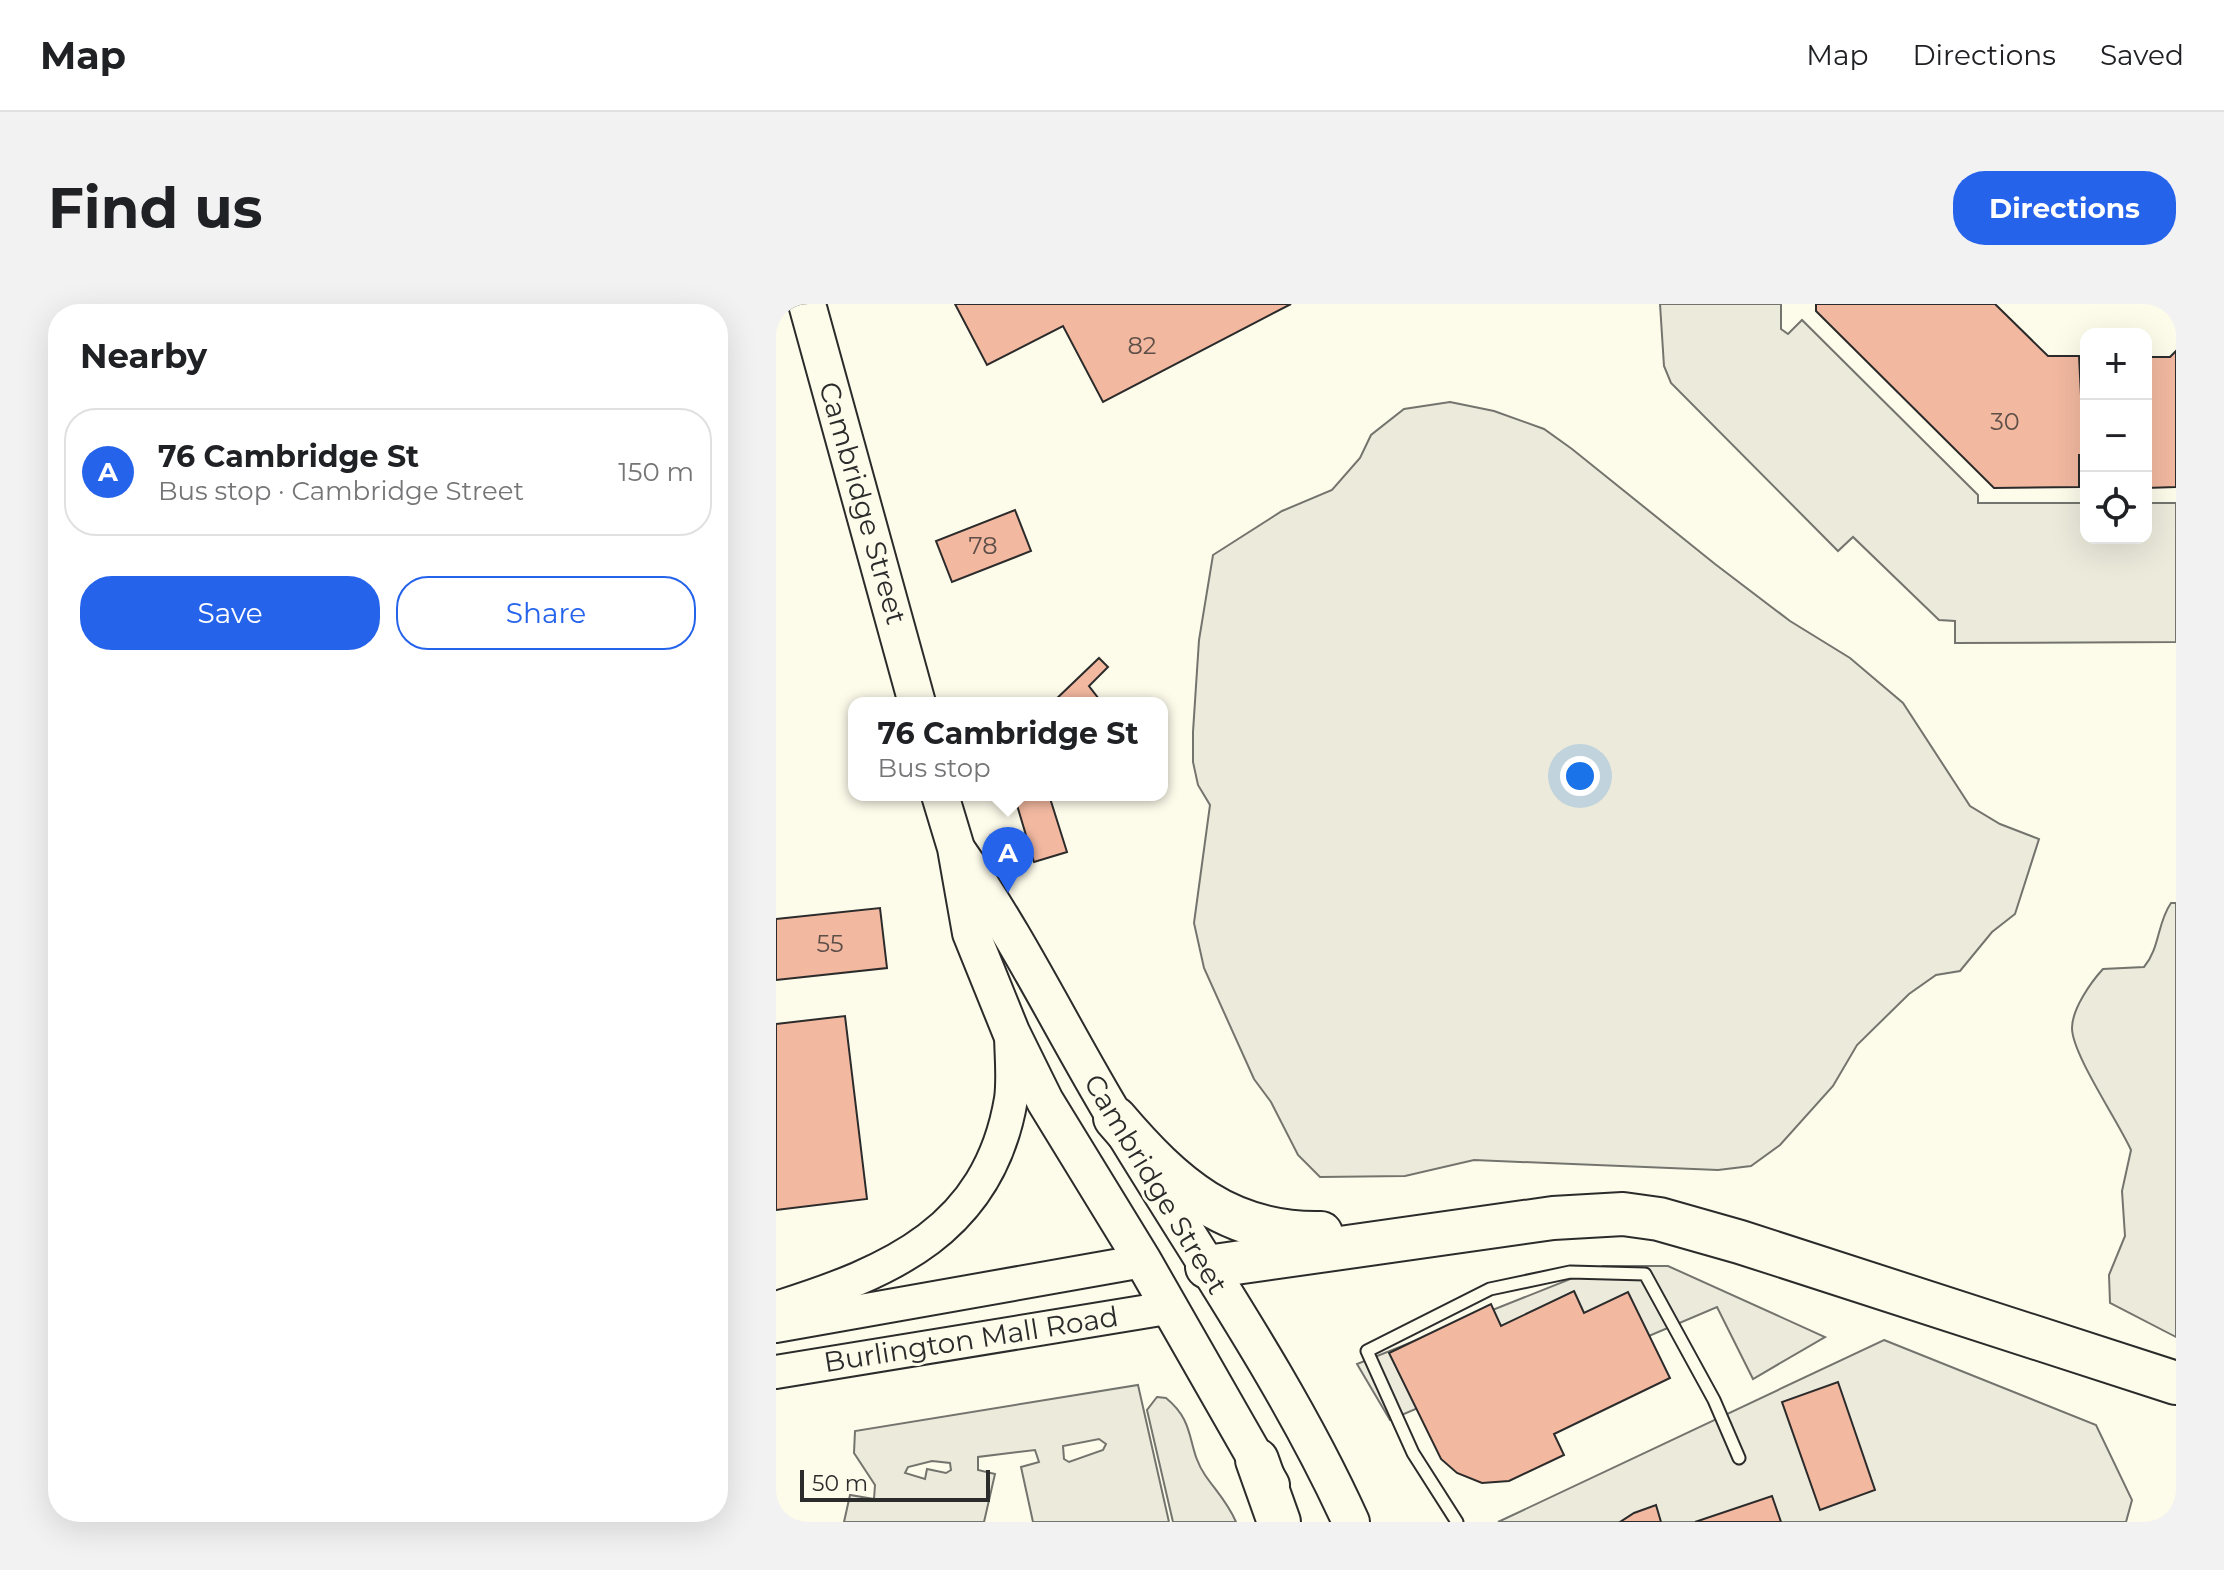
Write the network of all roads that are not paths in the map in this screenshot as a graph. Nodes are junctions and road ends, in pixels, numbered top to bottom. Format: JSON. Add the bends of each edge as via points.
{"nodes":[{"id":1,"x":807,"y":304,"type":"edge"},
{"id":2,"x":915,"y":697,"type":"edge"},
{"id":3,"x":942,"y":801,"type":"edge"},
{"id":4,"x":956,"y":848,"type":"junction"},
{"id":5,"x":1011,"y":1032,"type":"junction"},
{"id":6,"x":1115,"y":1118,"type":"junction"},
{"id":7,"x":1482,"y":1229,"type":"junction"},
{"id":8,"x":1143,"y":1261,"type":"junction"},
{"id":9,"x":1207,"y":1267,"type":"junction"},
{"id":10,"x":776,"y":1308,"type":"edge"},
{"id":11,"x":1167,"y":1308,"type":"junction"},
{"id":12,"x":776,"y":1326,"type":"edge"},
{"id":13,"x":776,"y":1372,"type":"edge"},
{"id":14,"x":2176,"y":1383,"type":"edge"},
{"id":15,"x":1739,"y":1458,"type":"dead end"},
{"id":16,"x":1257,"y":1460,"type":"junction"},
{"id":17,"x":1279,"y":1522,"type":"edge"},
{"id":18,"x":1290,"y":1522,"type":"edge"},
{"id":19,"x":1351,"y":1522,"type":"edge"},
{"id":20,"x":1457,"y":1522,"type":"edge"}],
"edges":[{"from":1,"to":2,"type":"main road","name":"Cambridge Street"},
{"from":3,"to":4,"type":"main road","name":"Cambridge Street"},
{"from":4,"to":5,"type":"main road","name":"Cambridge Street","via":[[971,933]]},
{"from":4,"to":6,"type":"main road","name":"Cambridge Street","via":[[1011,932]]},
{"from":5,"to":8,"type":"main road","name":"Cambridge Street","via":[[1060,1126]]},
{"from":5,"to":10,"type":"main road","via":[[1011,1096],[999,1148],[974,1194],[945,1228],[901,1257],[864,1277]]},
{"from":6,"to":7,"type":"highway","via":[[1179,1184],[1233,1219],[1264,1229]]},
{"from":6,"to":9,"type":"main road","name":"Cambridge Street"},
{"from":7,"to":9,"type":"highway"},
{"from":7,"to":14,"type":"highway","via":[[1595,1214],[1659,1219]]},
{"from":8,"to":9,"type":"main road"},
{"from":8,"to":11,"type":"main road","name":"Cambridge Street"},
{"from":8,"to":12,"type":"main road","name":"Burlington Mall Road"},
{"from":9,"to":11,"type":"main road"},
{"from":9,"to":19,"type":"main road","name":"Cambridge Street","via":[[1300,1421]]},
{"from":11,"to":13,"type":"main road","name":"Burlington Mall Road"},
{"from":11,"to":16,"type":"main road","name":"Cambridge Street"},
{"from":15,"to":20,"type":"lane","via":[[1714,1400],[1645,1274],[1570,1272],[1490,1289],[1367,1351],[1413,1453]]},
{"from":16,"to":17,"type":"highway"},
{"from":16,"to":18,"type":"main road","name":"Cambridge Street"}]}
